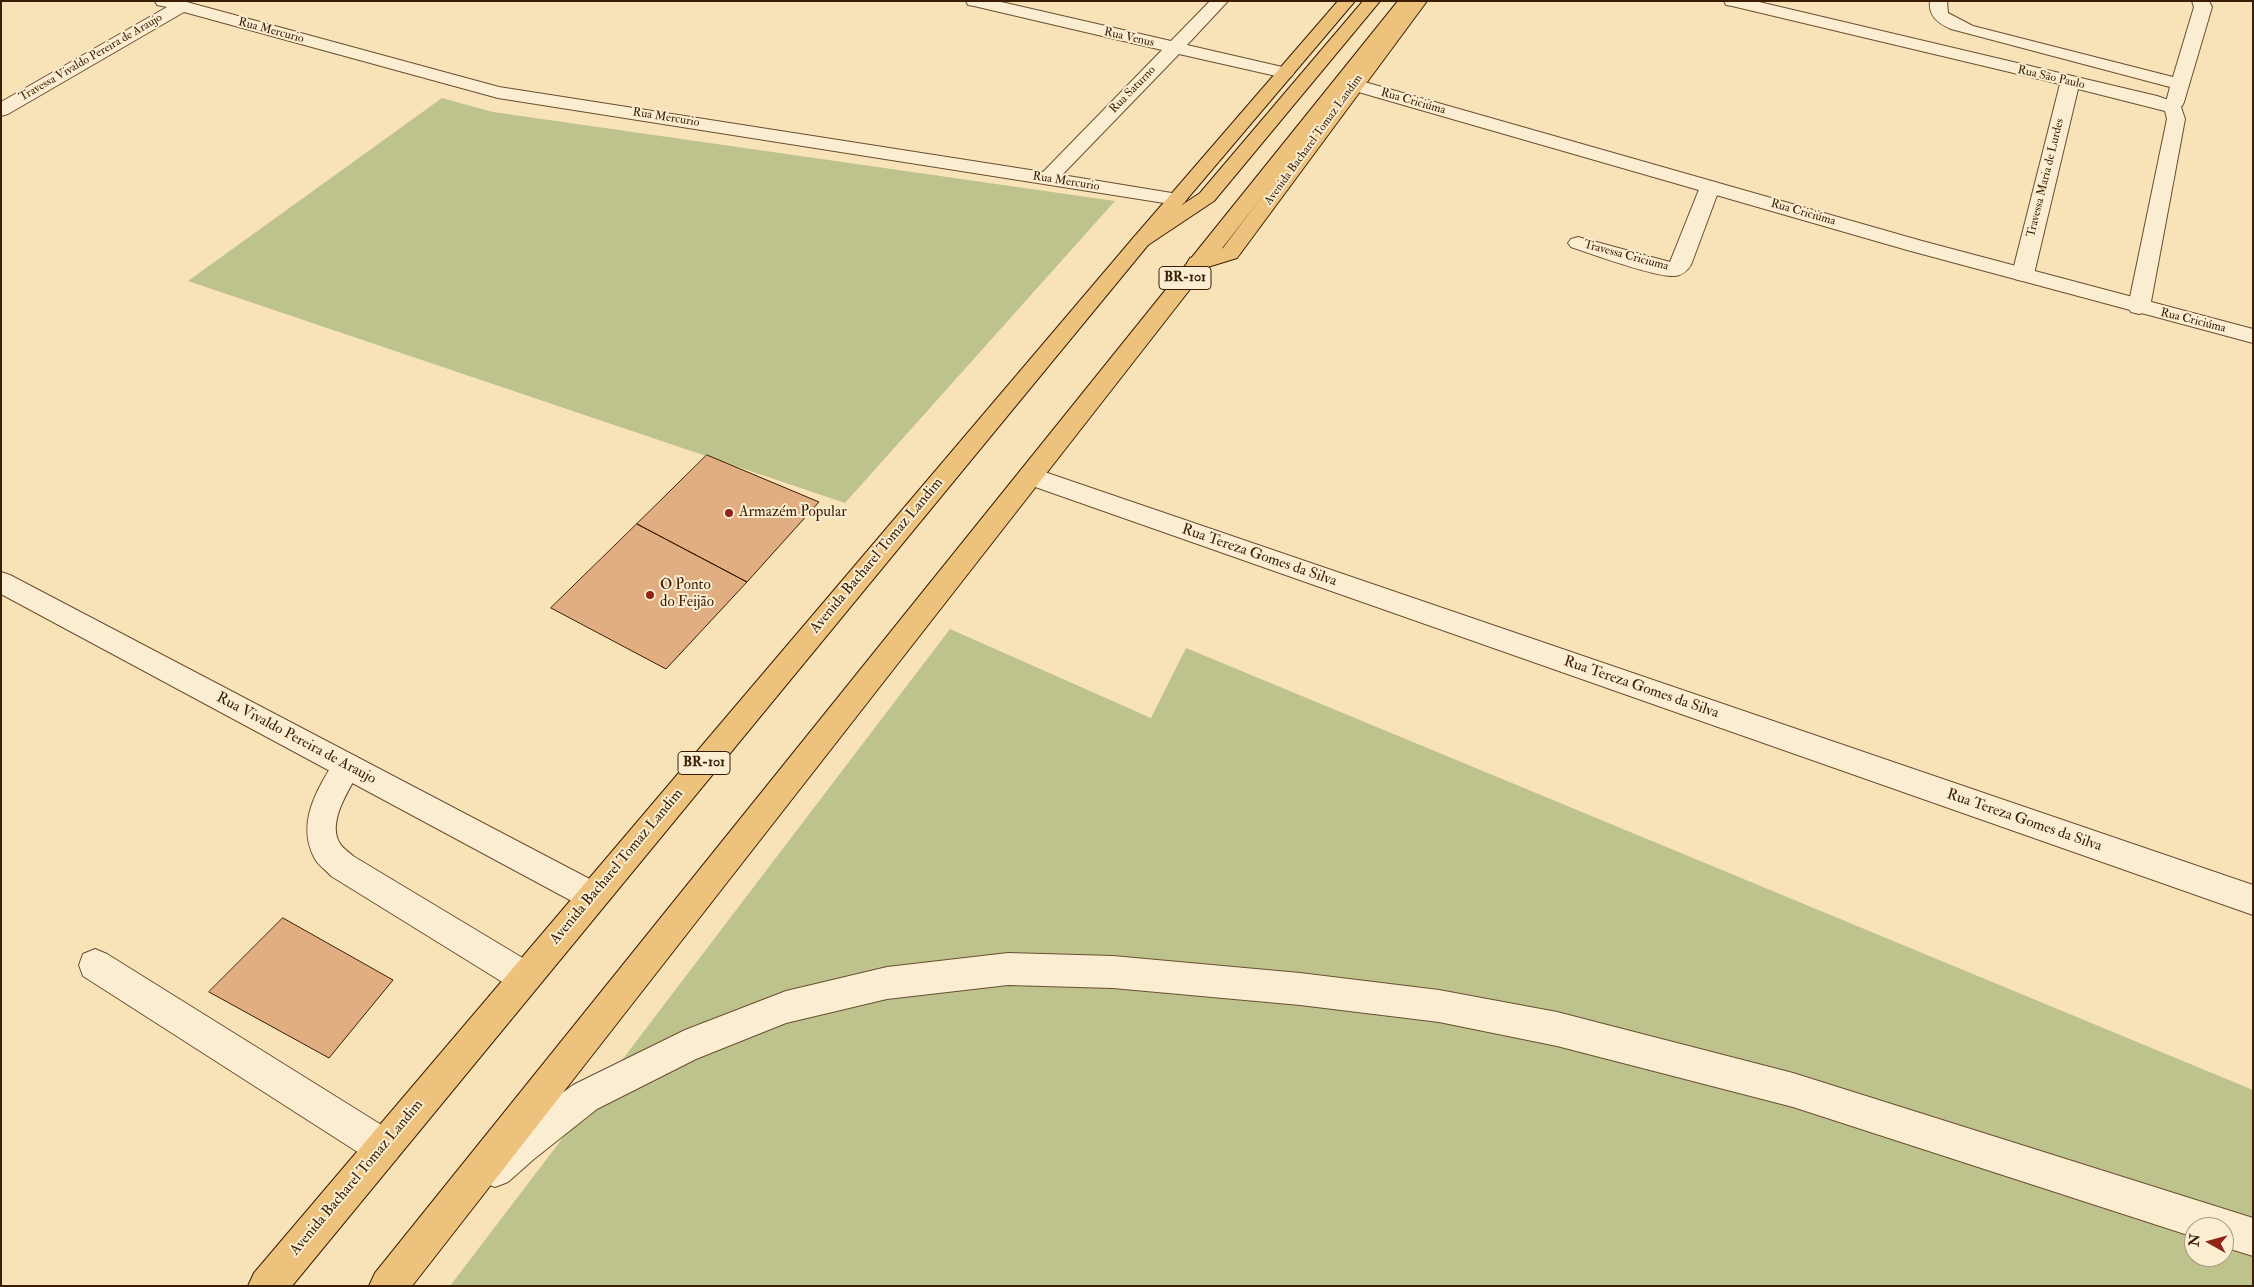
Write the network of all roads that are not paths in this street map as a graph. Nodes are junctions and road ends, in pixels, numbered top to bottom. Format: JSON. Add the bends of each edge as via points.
{"nodes":[{"id":1,"x":974,"y":1,"type":"edge"},
{"id":2,"x":1220,"y":1,"type":"edge"},
{"id":3,"x":1348,"y":1,"type":"edge"},
{"id":4,"x":1372,"y":1,"type":"edge"},
{"id":5,"x":1407,"y":1,"type":"edge"},
{"id":6,"x":1419,"y":1,"type":"edge"},
{"id":7,"x":1732,"y":1,"type":"edge"},
{"id":8,"x":1939,"y":1,"type":"edge"},
{"id":9,"x":2200,"y":1,"type":"edge"},
{"id":10,"x":171,"y":4,"type":"edge"},
{"id":11,"x":1173,"y":48,"type":"junction"},
{"id":12,"x":1285,"y":73,"type":"junction"},
{"id":13,"x":2070,"y":82,"type":"junction"},
{"id":14,"x":1348,"y":83,"type":"junction"},
{"id":15,"x":2180,"y":84,"type":"junction"},
{"id":16,"x":5,"y":104,"type":"edge"},
{"id":17,"x":2173,"y":108,"type":"junction"},
{"id":18,"x":1047,"y":180,"type":"junction"},
{"id":19,"x":1710,"y":187,"type":"junction"},
{"id":20,"x":1176,"y":199,"type":"junction"},
{"id":21,"x":1141,"y":241,"type":"junction"},
{"id":22,"x":1578,"y":243,"type":"dead end"},
{"id":23,"x":2023,"y":274,"type":"junction"},
{"id":24,"x":2139,"y":307,"type":"junction"},
{"id":25,"x":2253,"y":336,"type":"edge"},
{"id":26,"x":1030,"y":476,"type":"junction"},
{"id":27,"x":1,"y":582,"type":"edge"},
{"id":28,"x":347,"y":766,"type":"junction"},
{"id":29,"x":592,"y":896,"type":"junction"},
{"id":30,"x":2253,"y":900,"type":"edge"},
{"id":31,"x":95,"y":965,"type":"dead end"},
{"id":32,"x":524,"y":977,"type":"junction"},
{"id":33,"x":383,"y":1147,"type":"junction"},
{"id":34,"x":446,"y":1214,"type":"junction"},
{"id":35,"x":2188,"y":1217,"type":"edge"},
{"id":36,"x":2234,"y":1231,"type":"edge"},
{"id":37,"x":2253,"y":1237,"type":"edge"},
{"id":38,"x":267,"y":1286,"type":"edge"},
{"id":39,"x":388,"y":1286,"type":"edge"}],
"edges":[{"from":1,"to":11,"type":"street","name":"Rua Venus"},
{"from":2,"to":11,"type":"street","name":"Rua Saturno"},
{"from":3,"to":12,"type":"main road","name":"Avenida Bacharel Tomaz Landim","number":"BR-101"},
{"from":4,"to":21,"type":"main road","name":"Avenida Bacharel Tomaz Landim","number":"BR-101","via":[[1207,197]]},
{"from":5,"to":14,"type":"main road","name":"Avenida Bacharel Tomaz Landim","number":"BR-101"},
{"from":6,"to":14,"type":"main road","name":"Avenida Bacharel Tomaz Landim"},
{"from":7,"to":13,"type":"street","name":"Rua São Paulo"},
{"from":8,"to":15,"type":"street","via":[[1940,14],[1950,23],[1967,30]]},
{"from":9,"to":15,"type":"street","via":[[2203,7]]},
{"from":10,"to":16,"type":"street","name":"Travessa Vivaldo Pereira de Araujo"},
{"from":10,"to":18,"type":"street","name":"Rua Mercurio","via":[[498,92]]},
{"from":11,"to":12,"type":"street","name":"Rua Venus"},
{"from":11,"to":18,"type":"street","name":"Rua Saturno"},
{"from":12,"to":20,"type":"main road","name":"Avenida Bacharel Tomaz Landim","number":"BR-101"},
{"from":13,"to":17,"type":"street","name":"Rua São Paulo"},
{"from":13,"to":23,"type":"street","name":"Travessa Maria de Lurdes"},
{"from":14,"to":19,"type":"street","name":"Rua Criciúma"},
{"from":14,"to":26,"type":"main road","name":"Avenida Bacharel Tomaz Landim","number":"BR-101","via":[[1198,262]]},
{"from":15,"to":17,"type":"street"},
{"from":17,"to":24,"type":"street","via":[[2176,120]]},
{"from":18,"to":20,"type":"street","name":"Rua Mercurio"},
{"from":19,"to":22,"type":"street","name":"Travessa Criciuma","via":[[1680,264],[1675,269]]},
{"from":19,"to":23,"type":"street","name":"Rua Criciúma"},
{"from":20,"to":21,"type":"main road","name":"Avenida Bacharel Tomaz Landim","number":"BR-101"},
{"from":21,"to":29,"type":"main road","name":"Avenida Bacharel Tomaz Landim","number":"BR-101"},
{"from":23,"to":24,"type":"street","name":"Rua Criciúma"},
{"from":24,"to":25,"type":"street","name":"Rua Criciúma"},
{"from":26,"to":30,"type":"street","name":"Rua Tereza Gomes da Silva"},
{"from":26,"to":34,"type":"main road","name":"Avenida Bacharel Tomaz Landim","number":"BR-101"},
{"from":27,"to":28,"type":"street","name":"Rua Vivaldo Pereira de Araujo"},
{"from":28,"to":29,"type":"street","name":"Rua Vivaldo Pereira de Araujo"},
{"from":28,"to":32,"type":"street","via":[[329,795],[321,823],[327,849],[342,866]]},
{"from":29,"to":32,"type":"main road","name":"Avenida Bacharel Tomaz Landim","number":"BR-101"},
{"from":31,"to":33,"type":"street"},
{"from":32,"to":33,"type":"main road","name":"Avenida Bacharel Tomaz Landim","number":"BR-101"},
{"from":33,"to":38,"type":"main road","name":"Avenida Bacharel Tomaz Landim","number":"BR-101"},
{"from":34,"to":35,"type":"street","via":[[521,1146],[585,1097],[685,1047],[786,1007],[887,982],[1008,969],[1113,972],[1300,990],[1439,1006],[1557,1030],[1792,1090]]},
{"from":34,"to":39,"type":"main road","name":"Avenida Bacharel Tomaz Landim","number":"BR-101"},
{"from":36,"to":37,"type":"street"}]}
